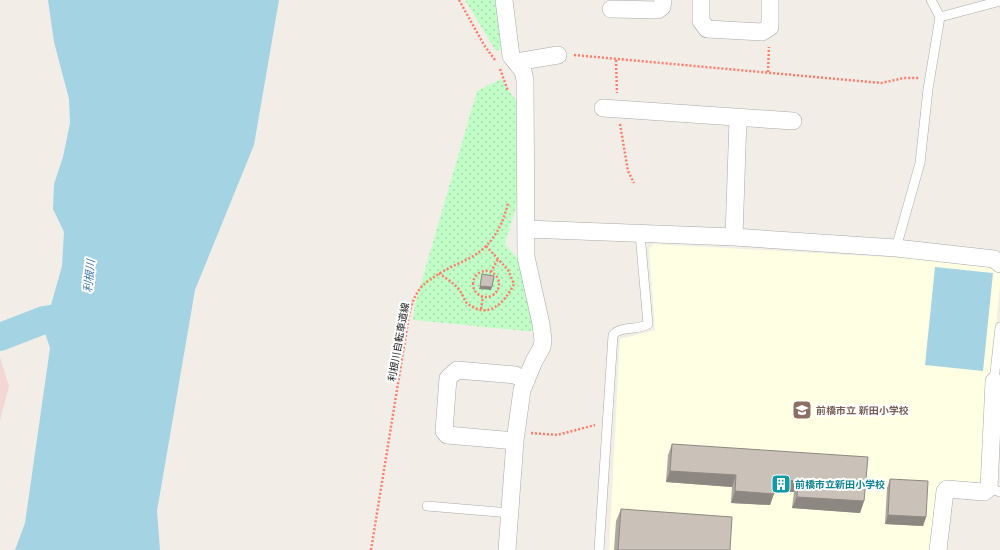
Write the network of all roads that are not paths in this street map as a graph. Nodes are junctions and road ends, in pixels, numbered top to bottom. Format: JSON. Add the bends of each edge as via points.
{"nodes":[{"id":1,"x":504,"y":0,"type":"edge"},
{"id":2,"x":663,"y":0,"type":"edge"},
{"id":3,"x":701,"y":0,"type":"edge"},
{"id":4,"x":770,"y":0,"type":"edge"},
{"id":5,"x":931,"y":0,"type":"edge"},
{"id":6,"x":1000,"y":1,"type":"edge"},
{"id":7,"x":611,"y":9,"type":"dead end"},
{"id":8,"x":940,"y":16,"type":"junction"},
{"id":9,"x":558,"y":54,"type":"road end"},
{"id":10,"x":516,"y":62,"type":"junction"},
{"id":11,"x":610,"y":108,"type":"road end"},
{"id":12,"x":738,"y":118,"type":"junction"},
{"id":13,"x":793,"y":121,"type":"dead end"},
{"id":14,"x":526,"y":229,"type":"junction"},
{"id":15,"x":640,"y":234,"type":"junction"},
{"id":16,"x":734,"y":238,"type":"junction"},
{"id":17,"x":896,"y":248,"type":"junction"},
{"id":18,"x":1000,"y":264,"type":"edge"},
{"id":19,"x":1000,"y":327,"type":"edge"},
{"id":20,"x":526,"y":381,"type":"junction"},
{"id":21,"x":994,"y":381,"type":"joint"},
{"id":22,"x":516,"y":437,"type":"junction"},
{"id":23,"x":994,"y":490,"type":"edge"},
{"id":24,"x":427,"y":506,"type":"dead end"},
{"id":25,"x":510,"y":513,"type":"junction"},
{"id":26,"x":507,"y":550,"type":"edge"},
{"id":27,"x":599,"y":550,"type":"edge"},
{"id":28,"x":938,"y":550,"type":"edge"}],
"edges":[{"from":1,"to":10,"type":"street","via":[[509,49]]},
{"from":2,"to":7,"type":"street","via":[[662,7],[658,10]]},
{"from":3,"to":4,"type":"street","via":[[701,20],[707,29],[762,32],[770,27]]},
{"from":5,"to":8,"type":"lane"},
{"from":6,"to":8,"type":"lane"},
{"from":8,"to":17,"type":"lane","via":[[920,163]]},
{"from":9,"to":10,"type":"street"},
{"from":10,"to":14,"type":"street","via":[[523,71],[525,80]]},
{"from":11,"to":12,"type":"street"},
{"from":12,"to":13,"type":"street"},
{"from":12,"to":16,"type":"street"},
{"from":14,"to":15,"type":"street"},
{"from":14,"to":20,"type":"street","via":[[526,257],[543,333],[542,347]]},
{"from":15,"to":16,"type":"street"},
{"from":15,"to":27,"type":"lane","via":[[648,324],[618,330],[613,335]]},
{"from":16,"to":17,"type":"street"},
{"from":17,"to":18,"type":"street","via":[[994,259]]},
{"from":19,"to":21,"type":"lane"},
{"from":20,"to":22,"type":"street","via":[[522,390]]},
{"from":20,"to":22,"type":"street","via":[[516,375],[457,370],[448,378],[444,431],[447,436]]},
{"from":21,"to":23,"type":"street"},
{"from":22,"to":25,"type":"street"},
{"from":23,"to":28,"type":"street","via":[[945,491]]},
{"from":24,"to":25,"type":"lane"},
{"from":25,"to":26,"type":"street"}]}
